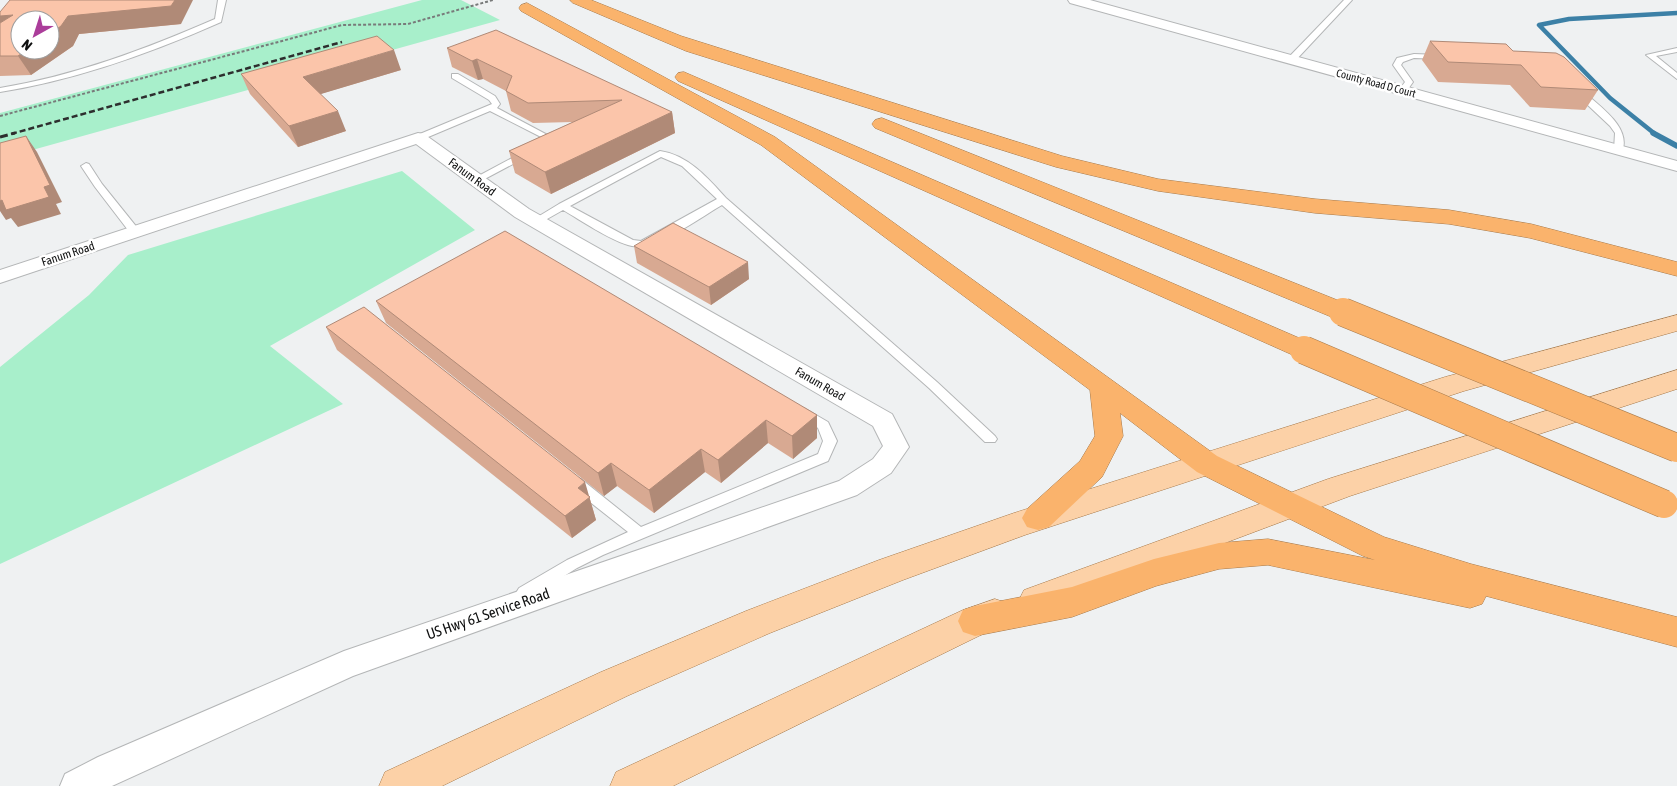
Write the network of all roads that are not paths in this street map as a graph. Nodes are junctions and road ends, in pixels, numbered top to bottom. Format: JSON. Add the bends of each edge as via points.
{"nodes":[{"id":1,"x":222,"y":0,"type":"edge"},
{"id":2,"x":578,"y":0,"type":"edge"},
{"id":3,"x":1075,"y":0,"type":"edge"},
{"id":4,"x":1348,"y":0,"type":"edge"},
{"id":5,"x":675,"y":40,"type":"junction"},
{"id":6,"x":1677,"y":50,"type":"edge"},
{"id":7,"x":1450,"y":58,"type":"edge"},
{"id":8,"x":1291,"y":60,"type":"junction"},
{"id":9,"x":455,"y":76,"type":"dead end"},
{"id":10,"x":1677,"y":77,"type":"edge"},
{"id":11,"x":1569,"y":83,"type":"edge"},
{"id":12,"x":0,"y":90,"type":"edge"},
{"id":13,"x":1403,"y":90,"type":"junction"},
{"id":14,"x":492,"y":109,"type":"junction"},
{"id":15,"x":418,"y":138,"type":"junction"},
{"id":16,"x":1619,"y":150,"type":"junction"},
{"id":17,"x":86,"y":166,"type":"dead end"},
{"id":18,"x":1677,"y":166,"type":"edge"},
{"id":19,"x":476,"y":180,"type":"junction"},
{"id":20,"x":723,"y":200,"type":"junction"},
{"id":21,"x":562,"y":206,"type":"junction"},
{"id":22,"x":536,"y":221,"type":"junction"},
{"id":23,"x":1531,"y":230,"type":"junction"},
{"id":24,"x":134,"y":232,"type":"junction"},
{"id":25,"x":1677,"y":269,"type":"edge"},
{"id":26,"x":0,"y":276,"type":"edge"},
{"id":27,"x":1677,"y":289,"type":"edge"},
{"id":28,"x":1677,"y":323,"type":"edge"},
{"id":29,"x":1677,"y":379,"type":"edge"},
{"id":30,"x":1103,"y":386,"type":"junction"},
{"id":31,"x":794,"y":407,"type":"edge"},
{"id":32,"x":990,"y":439,"type":"dead end"},
{"id":33,"x":896,"y":447,"type":"joint"},
{"id":34,"x":1677,"y":448,"type":"edge"},
{"id":35,"x":1207,"y":464,"type":"junction"},
{"id":36,"x":570,"y":478,"type":"edge"},
{"id":37,"x":1290,"y":504,"type":"junction"},
{"id":38,"x":1670,"y":507,"type":"edge"},
{"id":39,"x":1038,"y":518,"type":"junction"},
{"id":40,"x":639,"y":533,"type":"junction"},
{"id":41,"x":489,"y":614,"type":"junction"},
{"id":42,"x":975,"y":621,"type":"junction"},
{"id":43,"x":1677,"y":632,"type":"edge"},
{"id":44,"x":1677,"y":645,"type":"edge"},
{"id":45,"x":77,"y":786,"type":"edge"},
{"id":46,"x":399,"y":786,"type":"edge"},
{"id":47,"x":630,"y":786,"type":"edge"}],
"edges":[{"from":1,"to":12,"type":"lane","via":[[218,20],[157,47],[31,85]]},
{"from":2,"to":5,"type":"highway"},
{"from":3,"to":8,"type":"street","name":"County Road D Court"},
{"from":4,"to":8,"type":"lane"},
{"from":5,"to":23,"type":"highway","via":[[1056,161],[1158,185],[1315,206],[1449,217]]},
{"from":5,"to":34,"type":"highway","bridge":true},
{"from":6,"to":10,"type":"lane","via":[[1650,55]]},
{"from":7,"to":13,"type":"lane","via":[[1414,56],[1400,60],[1397,65],[1409,82]]},
{"from":8,"to":13,"type":"street","name":"County Road D Court"},
{"from":9,"to":14,"type":"lane","via":[[492,98],[496,104]]},
{"from":11,"to":16,"type":"lane","via":[[1613,124],[1619,133]]},
{"from":13,"to":16,"type":"street","name":"County Road D Court"},
{"from":14,"to":15,"type":"lane"},
{"from":14,"to":19,"type":"lane","via":[[550,139]]},
{"from":15,"to":19,"type":"street","name":"Fanum Road"},
{"from":15,"to":24,"type":"street","name":"Fanum Road"},
{"from":16,"to":18,"type":"street","name":"County Road D Court"},
{"from":17,"to":24,"type":"lane"},
{"from":19,"to":22,"type":"street","name":"Fanum Road"},
{"from":20,"to":21,"type":"lane","via":[[642,244],[631,243]]},
{"from":20,"to":21,"type":"lane","via":[[703,179],[675,158],[660,154]]},
{"from":20,"to":32,"type":"lane","via":[[933,384]]},
{"from":21,"to":22,"type":"lane"},
{"from":22,"to":33,"type":"street","name":"Fanum Road","via":[[883,420]]},
{"from":23,"to":25,"type":"highway"},
{"from":23,"to":27,"type":"highway","via":[[1617,262]]},
{"from":24,"to":26,"type":"street","name":"Fanum Road"},
{"from":28,"to":35,"type":"main road","via":[[1455,384]]},
{"from":29,"to":37,"type":"main road"},
{"from":30,"to":35,"type":"highway"},
{"from":30,"to":38,"type":"highway","bridge":true,"via":[[768,141],[521,5],[1304,350]]},
{"from":30,"to":39,"type":"highway","via":[[1109,436],[1091,469]]},
{"from":31,"to":40,"type":"lane","via":[[823,425],[830,441],[823,457]]},
{"from":33,"to":41,"type":"street","name":"US Hwy 61 Service Road","via":[[882,466],[848,488]]},
{"from":35,"to":37,"type":"highway"},
{"from":35,"to":39,"type":"main road"},
{"from":36,"to":40,"type":"lane"},
{"from":37,"to":42,"type":"main road","via":[[1120,570]]},
{"from":37,"to":43,"type":"highway","via":[[1374,547],[1471,578]]},
{"from":39,"to":46,"type":"main road","via":[[758,622],[614,684]]},
{"from":40,"to":41,"type":"lane","via":[[572,564]]},
{"from":41,"to":45,"type":"street","name":"US Hwy 61 Service Road","via":[[344,665]]},
{"from":42,"to":44,"type":"highway","via":[[1072,602],[1154,573],[1219,556],[1268,552],[1518,604]]},
{"from":42,"to":47,"type":"main road"}]}
